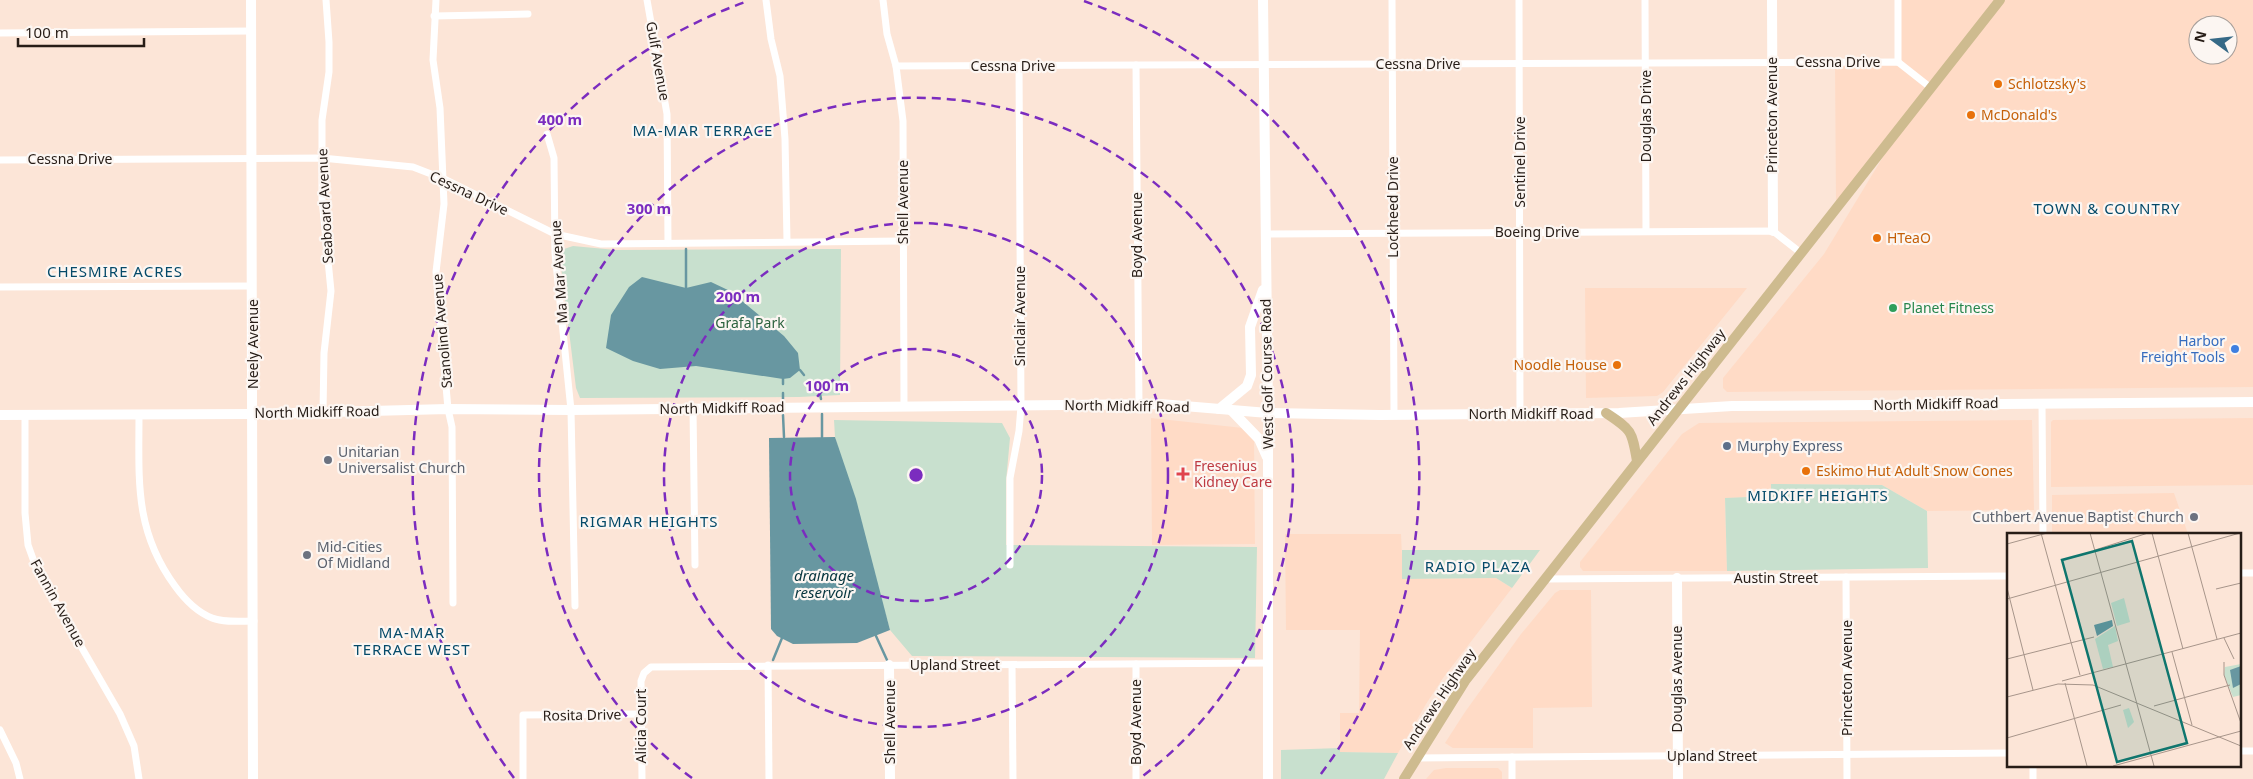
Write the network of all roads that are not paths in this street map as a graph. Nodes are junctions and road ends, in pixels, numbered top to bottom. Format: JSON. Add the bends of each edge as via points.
{"nodes":[{"id":1,"x":251,"y":0,"type":"edge"},
{"id":2,"x":326,"y":0,"type":"edge"},
{"id":3,"x":436,"y":0,"type":"edge"},
{"id":4,"x":647,"y":0,"type":"edge"},
{"id":5,"x":766,"y":0,"type":"edge"},
{"id":6,"x":884,"y":0,"type":"edge"},
{"id":7,"x":1263,"y":0,"type":"edge"},
{"id":8,"x":1392,"y":0,"type":"edge"},
{"id":9,"x":1519,"y":0,"type":"edge"},
{"id":10,"x":1646,"y":0,"type":"edge"},
{"id":11,"x":1772,"y":0,"type":"edge"},
{"id":12,"x":1898,"y":0,"type":"edge"},
{"id":13,"x":2000,"y":0,"type":"edge"},
{"id":14,"x":528,"y":14,"type":"dead end"},
{"id":15,"x":434,"y":16,"type":"junction"},
{"id":16,"x":251,"y":31,"type":"junction"},
{"id":17,"x":0,"y":33,"type":"edge"},
{"id":18,"x":1772,"y":62,"type":"junction"},
{"id":19,"x":1898,"y":62,"type":"junction"},
{"id":20,"x":1519,"y":63,"type":"junction"},
{"id":21,"x":1646,"y":63,"type":"junction"},
{"id":22,"x":1264,"y":64,"type":"junction"},
{"id":23,"x":1393,"y":64,"type":"junction"},
{"id":24,"x":1136,"y":65,"type":"junction"},
{"id":25,"x":896,"y":66,"type":"junction"},
{"id":26,"x":1019,"y":66,"type":"junction"},
{"id":27,"x":1931,"y":88,"type":"junction"},
{"id":28,"x":547,"y":134,"type":"dead end"},
{"id":29,"x":252,"y":158,"type":"junction"},
{"id":30,"x":322,"y":158,"type":"junction"},
{"id":31,"x":0,"y":160,"type":"edge"},
{"id":32,"x":444,"y":179,"type":"junction"},
{"id":33,"x":1646,"y":231,"type":"junction"},
{"id":34,"x":1772,"y":231,"type":"junction"},
{"id":35,"x":1520,"y":232,"type":"junction"},
{"id":36,"x":1394,"y":233,"type":"junction"},
{"id":37,"x":555,"y":234,"type":"junction"},
{"id":38,"x":1266,"y":234,"type":"junction"},
{"id":39,"x":787,"y":241,"type":"junction"},
{"id":40,"x":903,"y":241,"type":"junction"},
{"id":41,"x":668,"y":242,"type":"junction"},
{"id":42,"x":1801,"y":253,"type":"junction"},
{"id":43,"x":1266,"y":282,"type":"junction"},
{"id":44,"x":252,"y":286,"type":"junction"},
{"id":45,"x":0,"y":287,"type":"edge"},
{"id":46,"x":2253,"y":402,"type":"edge"},
{"id":47,"x":2042,"y":403,"type":"junction"},
{"id":48,"x":1139,"y":405,"type":"junction"},
{"id":49,"x":904,"y":406,"type":"junction"},
{"id":50,"x":1021,"y":406,"type":"junction"},
{"id":51,"x":693,"y":408,"type":"junction"},
{"id":52,"x":448,"y":409,"type":"junction"},
{"id":53,"x":1219,"y":409,"type":"junction"},
{"id":54,"x":1679,"y":409,"type":"junction"},
{"id":55,"x":571,"y":410,"type":"junction"},
{"id":56,"x":1231,"y":410,"type":"junction"},
{"id":57,"x":323,"y":412,"type":"junction"},
{"id":58,"x":1268,"y":413,"type":"junction"},
{"id":59,"x":1606,"y":413,"type":"junction"},
{"id":60,"x":139,"y":414,"type":"junction"},
{"id":61,"x":253,"y":414,"type":"junction"},
{"id":62,"x":1394,"y":414,"type":"junction"},
{"id":63,"x":1520,"y":414,"type":"junction"},
{"id":64,"x":0,"y":415,"type":"edge"},
{"id":65,"x":25,"y":415,"type":"junction"},
{"id":66,"x":1268,"y":459,"type":"junction"},
{"id":67,"x":1637,"y":461,"type":"junction"},
{"id":68,"x":2043,"y":533,"type":"edge"},
{"id":69,"x":696,"y":565,"type":"dead end"},
{"id":70,"x":1010,"y":565,"type":"dead end"},
{"id":71,"x":2240,"y":573,"type":"edge"},
{"id":72,"x":2253,"y":573,"type":"edge"},
{"id":73,"x":2007,"y":576,"type":"edge"},
{"id":74,"x":1846,"y":577,"type":"junction"},
{"id":75,"x":1677,"y":578,"type":"junction"},
{"id":76,"x":1544,"y":579,"type":"junction"},
{"id":77,"x":453,"y":602,"type":"dead end"},
{"id":78,"x":575,"y":606,"type":"dead end"},
{"id":79,"x":254,"y":621,"type":"junction"},
{"id":80,"x":1268,"y":663,"type":"junction"},
{"id":81,"x":1136,"y":664,"type":"junction"},
{"id":82,"x":890,"y":665,"type":"junction"},
{"id":83,"x":1012,"y":665,"type":"junction"},
{"id":84,"x":768,"y":666,"type":"junction"},
{"id":85,"x":644,"y":673,"type":"joint"},
{"id":86,"x":641,"y":714,"type":"junction"},
{"id":87,"x":0,"y":730,"type":"edge"},
{"id":88,"x":2240,"y":751,"type":"edge"},
{"id":89,"x":2253,"y":751,"type":"edge"},
{"id":90,"x":2007,"y":753,"type":"edge"},
{"id":91,"x":1847,"y":755,"type":"junction"},
{"id":92,"x":1678,"y":756,"type":"junction"},
{"id":93,"x":1512,"y":757,"type":"junction"},
{"id":94,"x":1417,"y":758,"type":"junction"},
{"id":95,"x":2033,"y":766,"type":"edge"},
{"id":96,"x":20,"y":779,"type":"edge"},
{"id":97,"x":139,"y":779,"type":"edge"},
{"id":98,"x":254,"y":779,"type":"edge"},
{"id":99,"x":523,"y":779,"type":"edge"},
{"id":100,"x":642,"y":779,"type":"edge"},
{"id":101,"x":769,"y":779,"type":"edge"},
{"id":102,"x":890,"y":779,"type":"edge"},
{"id":103,"x":1013,"y":779,"type":"edge"},
{"id":104,"x":1136,"y":779,"type":"edge"},
{"id":105,"x":1268,"y":779,"type":"edge"},
{"id":106,"x":1404,"y":779,"type":"edge"},
{"id":107,"x":1512,"y":779,"type":"edge"},
{"id":108,"x":1678,"y":779,"type":"edge"},
{"id":109,"x":1847,"y":779,"type":"edge"},
{"id":110,"x":2033,"y":779,"type":"edge"}],
"edges":[{"from":1,"to":16,"type":"main road","name":"Neely Avenue"},
{"from":2,"to":30,"type":"street","name":"Seaboard Avenue","via":[[329,62],[322,120]]},
{"from":3,"to":15,"type":"street","name":"Stanolind Avenue"},
{"from":4,"to":41,"type":"street","name":"Gulf Avenue","via":[[667,114]]},
{"from":5,"to":39,"type":"street","via":[[780,76]]},
{"from":6,"to":25,"type":"street","name":"Shell Avenue","via":[[887,34]]},
{"from":7,"to":22,"type":"main road","name":"West Golf Course Road"},
{"from":8,"to":23,"type":"street","name":"Lockheed Drive"},
{"from":9,"to":20,"type":"street","name":"Sentinel Drive"},
{"from":10,"to":21,"type":"street","name":"Douglas Drive"},
{"from":11,"to":18,"type":"main road","name":"Princeton Avenue"},
{"from":12,"to":19,"type":"street"},
{"from":13,"to":27,"type":"main road","name":"Andrews Highway"},
{"from":14,"to":15,"type":"street"},
{"from":15,"to":32,"type":"street","name":"Stanolind Avenue","via":[[433,60],[440,108]]},
{"from":16,"to":17,"type":"street"},
{"from":16,"to":29,"type":"main road","name":"Neely Avenue"},
{"from":18,"to":19,"type":"street","name":"Cessna Drive"},
{"from":18,"to":21,"type":"street","name":"Cessna Drive"},
{"from":18,"to":34,"type":"main road","name":"Princeton Avenue"},
{"from":19,"to":27,"type":"street","name":"Cessna Drive"},
{"from":20,"to":21,"type":"street","name":"Cessna Drive"},
{"from":20,"to":23,"type":"street","name":"Cessna Drive"},
{"from":20,"to":35,"type":"street","name":"Sentinel Drive"},
{"from":21,"to":33,"type":"street","name":"Douglas Drive"},
{"from":22,"to":23,"type":"street","name":"Cessna Drive"},
{"from":22,"to":24,"type":"street","name":"Cessna Drive"},
{"from":22,"to":38,"type":"main road","name":"West Golf Course Road"},
{"from":23,"to":36,"type":"street","name":"Lockheed Drive"},
{"from":24,"to":26,"type":"street","name":"Cessna Drive"},
{"from":24,"to":48,"type":"street","name":"Boyd Avenue"},
{"from":25,"to":26,"type":"street","name":"Cessna Drive"},
{"from":25,"to":40,"type":"street","name":"Shell Avenue","via":[[903,121]]},
{"from":26,"to":50,"type":"street","name":"Sinclair Avenue"},
{"from":27,"to":42,"type":"main road","name":"Andrews Highway"},
{"from":28,"to":37,"type":"street","name":"Ma Mar Avenue","via":[[554,158]]},
{"from":29,"to":30,"type":"street","name":"Cessna Drive"},
{"from":29,"to":31,"type":"street","name":"Cessna Drive"},
{"from":29,"to":44,"type":"main road","name":"Neely Avenue"},
{"from":30,"to":32,"type":"street","name":"Cessna Drive","via":[[413,167]]},
{"from":30,"to":57,"type":"street","name":"Seaboard Avenue","via":[[322,199],[331,291],[324,353]]},
{"from":32,"to":37,"type":"street","name":"Cessna Drive"},
{"from":32,"to":52,"type":"street","name":"Stanolind Avenue","via":[[436,272]]},
{"from":33,"to":34,"type":"street","name":"Boeing Drive"},
{"from":33,"to":35,"type":"street","name":"Boeing Drive"},
{"from":34,"to":42,"type":"street"},
{"from":35,"to":36,"type":"street","name":"Boeing Drive"},
{"from":35,"to":63,"type":"street","name":"Sentinel Drive"},
{"from":36,"to":38,"type":"street","name":"Boeing Drive"},
{"from":36,"to":62,"type":"street","name":"Lockheed Drive"},
{"from":37,"to":41,"type":"street","name":"Cessna Drive","via":[[601,244]]},
{"from":37,"to":55,"type":"street","name":"Ma Mar Avenue"},
{"from":38,"to":43,"type":"main road","name":"West Golf Course Road"},
{"from":39,"to":40,"type":"street","name":"Cessna Drive"},
{"from":39,"to":41,"type":"street","name":"Cessna Drive"},
{"from":40,"to":49,"type":"street","name":"Shell Avenue"},
{"from":42,"to":54,"type":"main road","name":"Andrews Highway"},
{"from":43,"to":53,"type":"main road","via":[[1250,327],[1251,375],[1243,390]]},
{"from":43,"to":58,"type":"main road","name":"West Golf Course Road"},
{"from":44,"to":45,"type":"street"},
{"from":44,"to":61,"type":"main road","name":"Neely Avenue"},
{"from":46,"to":47,"type":"main road","name":"North Midkiff Road"},
{"from":47,"to":54,"type":"main road","name":"North Midkiff Road"},
{"from":47,"to":68,"type":"street"},
{"from":48,"to":50,"type":"main road","name":"North Midkiff Road"},
{"from":48,"to":53,"type":"main road","name":"North Midkiff Road"},
{"from":49,"to":50,"type":"main road","name":"North Midkiff Road"},
{"from":49,"to":51,"type":"main road","name":"North Midkiff Road"},
{"from":50,"to":70,"type":"street","name":"Sinclair Avenue","via":[[1010,478]]},
{"from":51,"to":55,"type":"main road","name":"North Midkiff Road"},
{"from":51,"to":69,"type":"street"},
{"from":52,"to":55,"type":"main road","name":"North Midkiff Road"},
{"from":52,"to":57,"type":"main road","name":"North Midkiff Road"},
{"from":52,"to":77,"type":"street","name":"Stanolind Avenue","via":[[452,427]]},
{"from":53,"to":56,"type":"main road","name":"North Midkiff Road"},
{"from":54,"to":59,"type":"main road","name":"North Midkiff Road"},
{"from":54,"to":67,"type":"main road","name":"Andrews Highway"},
{"from":55,"to":78,"type":"street","name":"Ma Mar Avenue"},
{"from":56,"to":58,"type":"main road","name":"North Midkiff Road"},
{"from":56,"to":66,"type":"main road","via":[[1258,439]]},
{"from":57,"to":61,"type":"main road","name":"North Midkiff Road"},
{"from":58,"to":62,"type":"main road","name":"North Midkiff Road"},
{"from":58,"to":66,"type":"main road","name":"West Golf Course Road"},
{"from":59,"to":63,"type":"main road","name":"North Midkiff Road"},
{"from":59,"to":67,"type":"main road","via":[[1634,437]]},
{"from":60,"to":61,"type":"main road","name":"North Midkiff Road"},
{"from":60,"to":65,"type":"main road","name":"North Midkiff Road"},
{"from":60,"to":79,"type":"street","via":[[142,518],[164,571],[180,594],[196,609],[225,621]]},
{"from":61,"to":79,"type":"main road","name":"Neely Avenue"},
{"from":62,"to":63,"type":"main road","name":"North Midkiff Road"},
{"from":64,"to":65,"type":"main road","name":"North Midkiff Road"},
{"from":65,"to":97,"type":"street","name":"Fannin Avenue","via":[[28,545],[36,570],[120,714],[134,746]]},
{"from":66,"to":80,"type":"main road","name":"West Golf Course Road"},
{"from":67,"to":76,"type":"main road","name":"Andrews Highway"},
{"from":71,"to":72,"type":"street"},
{"from":73,"to":74,"type":"street","name":"Austin Street"},
{"from":74,"to":75,"type":"street","name":"Austin Street"},
{"from":74,"to":91,"type":"street","name":"Princeton Avenue"},
{"from":75,"to":76,"type":"street","name":"Austin Street"},
{"from":75,"to":92,"type":"main road","name":"Douglas Avenue"},
{"from":76,"to":94,"type":"main road","name":"Andrews Highway","via":[[1465,681]]},
{"from":79,"to":98,"type":"main road","name":"Neely Avenue"},
{"from":80,"to":81,"type":"street","name":"Upland Street"},
{"from":80,"to":105,"type":"main road","name":"West Golf Course Road"},
{"from":81,"to":83,"type":"street","name":"Upland Street"},
{"from":81,"to":104,"type":"street","name":"Boyd Avenue"},
{"from":82,"to":83,"type":"street","name":"Upland Street"},
{"from":82,"to":84,"type":"street","name":"Upland Street"},
{"from":82,"to":102,"type":"main road","name":"Shell Avenue"},
{"from":83,"to":103,"type":"street"},
{"from":84,"to":85,"type":"street","name":"Upland Street","via":[[651,667]]},
{"from":84,"to":101,"type":"street"},
{"from":85,"to":86,"type":"street","name":"Alicia Court"},
{"from":86,"to":99,"type":"street","name":"Rosita Drive","via":[[523,715]]},
{"from":86,"to":100,"type":"street","name":"Alicia Court"},
{"from":87,"to":96,"type":"street"},
{"from":88,"to":89,"type":"street"},
{"from":90,"to":91,"type":"street","name":"Upland Street"},
{"from":91,"to":92,"type":"street","name":"Upland Street"},
{"from":91,"to":109,"type":"street","name":"Princeton Avenue"},
{"from":92,"to":93,"type":"street","name":"Upland Street"},
{"from":92,"to":108,"type":"main road","name":"Douglas Avenue"},
{"from":93,"to":94,"type":"street","name":"Upland Street"},
{"from":93,"to":107,"type":"street"},
{"from":94,"to":106,"type":"main road","name":"Andrews Highway"},
{"from":95,"to":110,"type":"street"}]}
